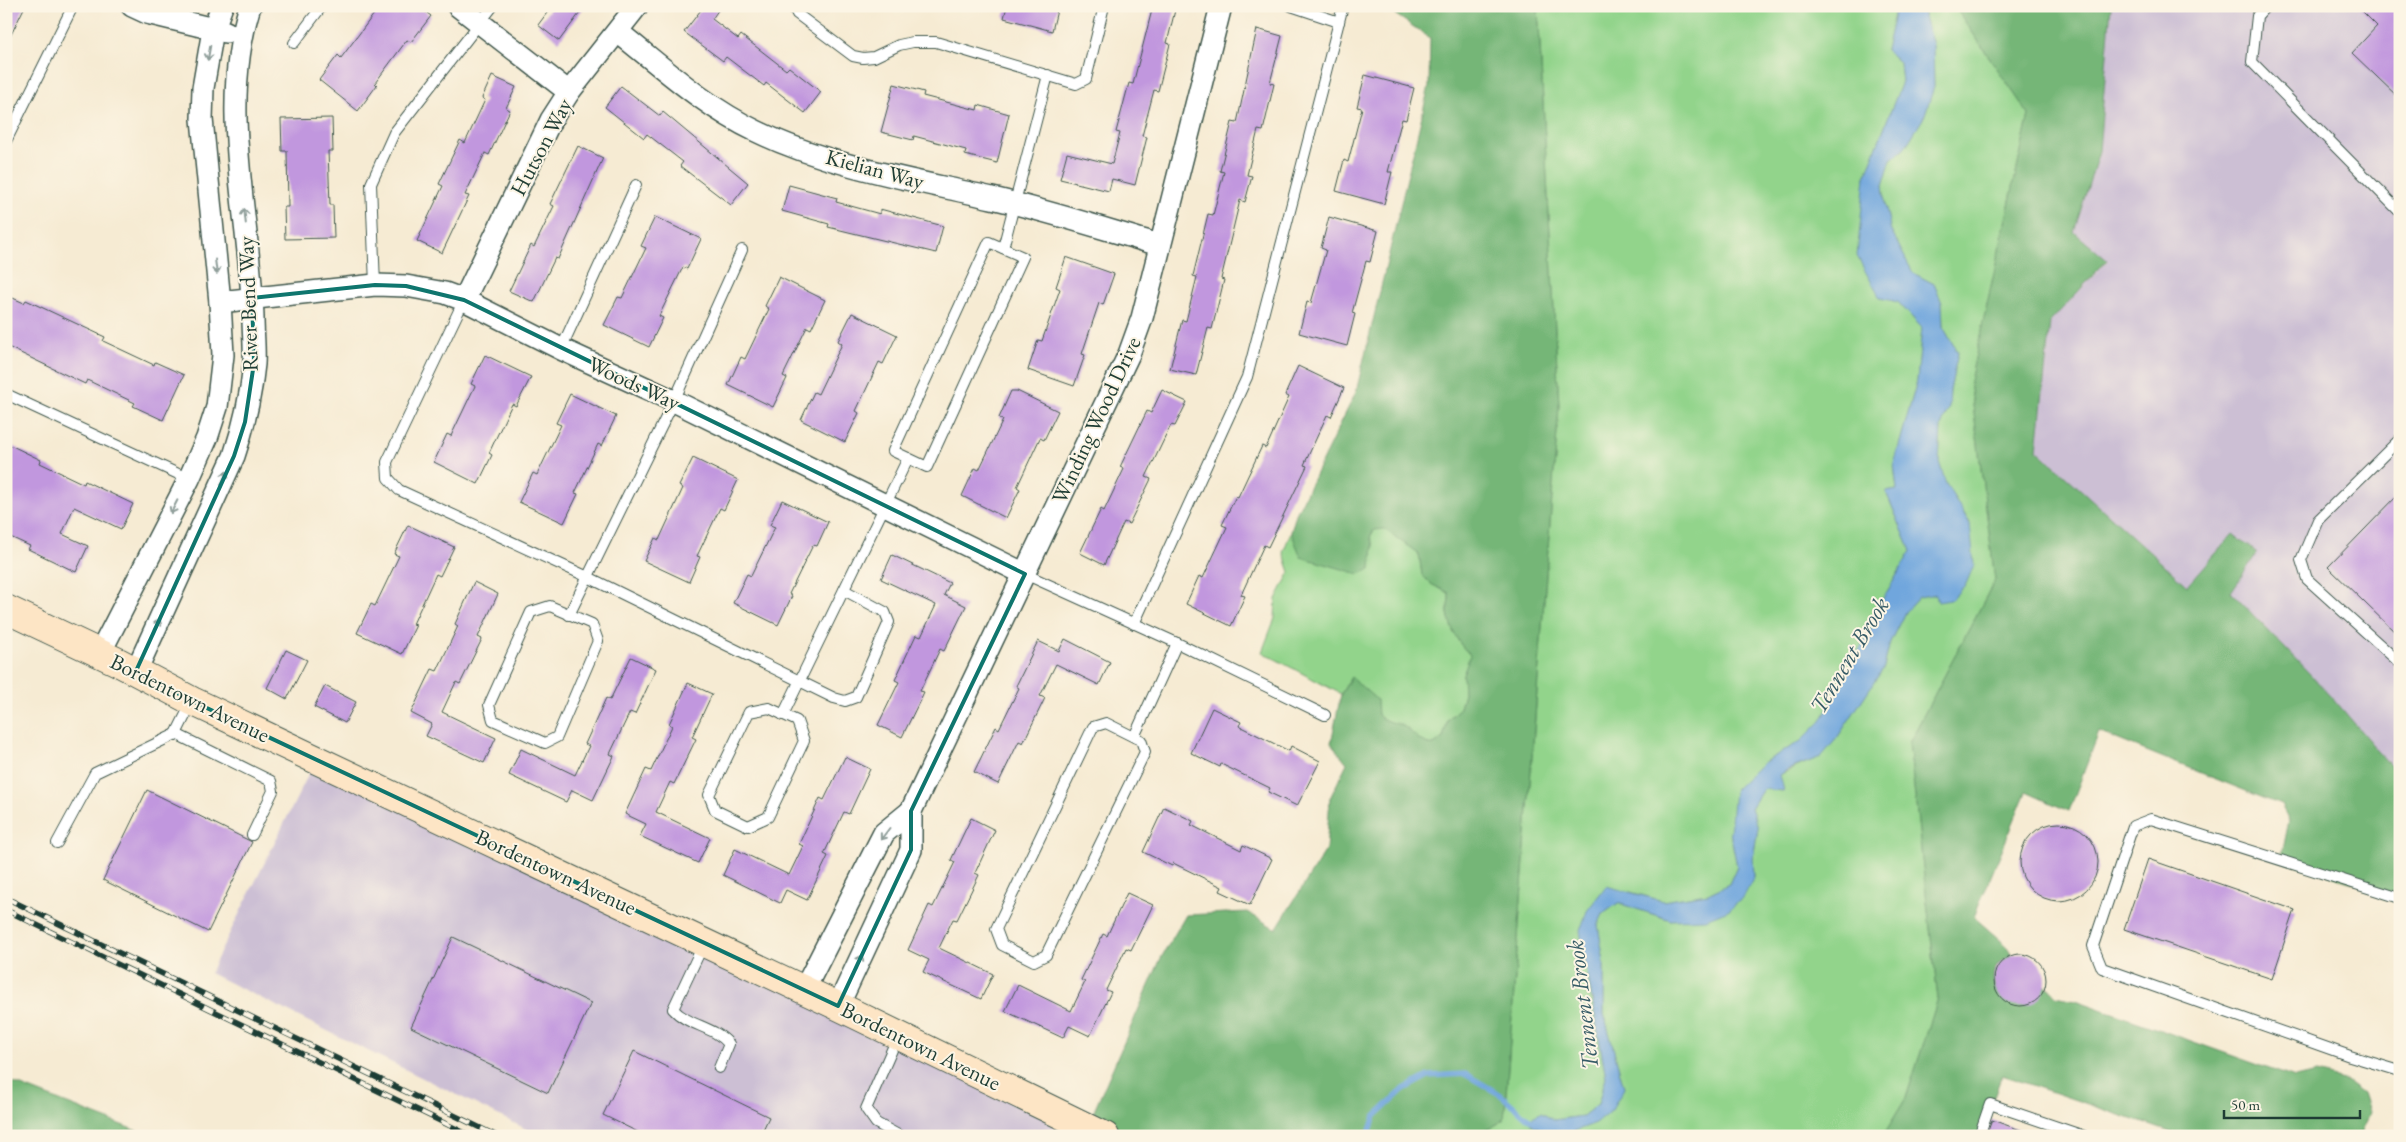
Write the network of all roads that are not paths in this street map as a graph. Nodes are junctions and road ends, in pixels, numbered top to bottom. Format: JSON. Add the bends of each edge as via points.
{"nodes":[{"id":1,"x":73,"y":6,"type":"edge"},
{"id":2,"x":132,"y":6,"type":"edge"},
{"id":3,"x":222,"y":6,"type":"edge"},
{"id":4,"x":250,"y":6,"type":"edge"},
{"id":5,"x":322,"y":6,"type":"edge"},
{"id":6,"x":458,"y":6,"type":"edge"},
{"id":7,"x":493,"y":6,"type":"edge"},
{"id":8,"x":637,"y":6,"type":"edge"},
{"id":9,"x":793,"y":6,"type":"edge"},
{"id":10,"x":1104,"y":6,"type":"edge"},
{"id":11,"x":1221,"y":6,"type":"edge"},
{"id":12,"x":1291,"y":6,"type":"edge"},
{"id":13,"x":1342,"y":6,"type":"edge"},
{"id":14,"x":2266,"y":6,"type":"edge"},
{"id":15,"x":1338,"y":22,"type":"junction"},
{"id":16,"x":480,"y":23,"type":"junction"},
{"id":17,"x":214,"y":30,"type":"junction"},
{"id":18,"x":618,"y":32,"type":"junction"},
{"id":19,"x":241,"y":35,"type":"junction"},
{"id":20,"x":294,"y":44,"type":"dead end"},
{"id":21,"x":1048,"y":75,"type":"junction"},
{"id":22,"x":569,"y":92,"type":"junction"},
{"id":23,"x":6,"y":141,"type":"edge"},
{"id":24,"x":636,"y":185,"type":"dead end"},
{"id":25,"x":1014,"y":203,"type":"junction"},
{"id":26,"x":2400,"y":212,"type":"edge"},
{"id":27,"x":1160,"y":245,"type":"junction"},
{"id":28,"x":1003,"y":248,"type":"junction"},
{"id":29,"x":742,"y":250,"type":"dead end"},
{"id":30,"x":375,"y":285,"type":"junction"},
{"id":31,"x":252,"y":298,"type":"junction"},
{"id":32,"x":464,"y":300,"type":"junction"},
{"id":33,"x":220,"y":302,"type":"junction"},
{"id":34,"x":561,"y":349,"type":"junction"},
{"id":35,"x":6,"y":394,"type":"edge"},
{"id":36,"x":674,"y":401,"type":"junction"},
{"id":37,"x":2400,"y":439,"type":"edge"},
{"id":38,"x":908,"y":458,"type":"junction"},
{"id":39,"x":189,"y":479,"type":"junction"},
{"id":40,"x":886,"y":503,"type":"junction"},
{"id":41,"x":1025,"y":574,"type":"junction"},
{"id":42,"x":588,"y":577,"type":"junction"},
{"id":43,"x":844,"y":590,"type":"junction"},
{"id":44,"x":6,"y":609,"type":"edge"},
{"id":45,"x":569,"y":615,"type":"junction"},
{"id":46,"x":1134,"y":624,"type":"junction"},
{"id":47,"x":1177,"y":643,"type":"junction"},
{"id":48,"x":100,"y":653,"type":"junction"},
{"id":49,"x":2400,"y":663,"type":"edge"},
{"id":50,"x":136,"y":671,"type":"junction"},
{"id":51,"x":800,"y":681,"type":"junction"},
{"id":52,"x":192,"y":701,"type":"junction"},
{"id":53,"x":783,"y":715,"type":"junction"},
{"id":54,"x":1325,"y":715,"type":"dead end"},
{"id":55,"x":176,"y":734,"type":"junction"},
{"id":56,"x":1134,"y":737,"type":"junction"},
{"id":57,"x":910,"y":811,"type":"junction"},
{"id":58,"x":252,"y":835,"type":"dead end"},
{"id":59,"x":57,"y":843,"type":"dead end"},
{"id":60,"x":2400,"y":898,"type":"edge"},
{"id":61,"x":704,"y":942,"type":"junction"},
{"id":62,"x":804,"y":990,"type":"junction"},
{"id":63,"x":838,"y":1006,"type":"junction"},
{"id":64,"x":898,"y":1035,"type":"junction"},
{"id":65,"x":719,"y":1068,"type":"dead end"},
{"id":66,"x":2400,"y":1071,"type":"edge"},
{"id":67,"x":900,"y":1136,"type":"edge"},
{"id":68,"x":1105,"y":1136,"type":"edge"},
{"id":69,"x":1979,"y":1136,"type":"edge"},
{"id":70,"x":2084,"y":1136,"type":"edge"}],
"edges":[{"from":1,"to":23,"type":"lane"},
{"from":2,"to":17,"type":"street","via":[[147,13]]},
{"from":3,"to":17,"type":"street","name":"River Bend Way"},
{"from":4,"to":19,"type":"street","name":"River Bend Way"},
{"from":5,"to":20,"type":"lane"},
{"from":6,"to":16,"type":"street"},
{"from":7,"to":16,"type":"lane"},
{"from":8,"to":18,"type":"street","name":"Hutson Way"},
{"from":9,"to":21,"type":"lane","via":[[798,14],[853,56],[874,57],[899,45],[936,42]]},
{"from":10,"to":21,"type":"lane","via":[[1086,79],[1076,84]]},
{"from":11,"to":27,"type":"street","name":"Winding Wood Drive"},
{"from":12,"to":15,"type":"lane"},
{"from":13,"to":15,"type":"lane"},
{"from":14,"to":26,"type":"lane","via":[[2257,16],[2252,62]]},
{"from":15,"to":46,"type":"lane","via":[[1247,377]]},
{"from":16,"to":22,"type":"street"},
{"from":16,"to":30,"type":"lane","via":[[394,133],[371,184]]},
{"from":17,"to":19,"type":"street"},
{"from":17,"to":33,"type":"street","name":"River Bend Way","one_way":true,"via":[[203,88],[202,119]]},
{"from":18,"to":22,"type":"street","name":"Hutson Way"},
{"from":18,"to":25,"type":"street","name":"Kielian Way","via":[[712,107],[786,145],[871,170]]},
{"from":31,"to":19,"type":"street","name":"River Bend Way","one_way":true,"via":[[234,121]]},
{"from":21,"to":25,"type":"lane"},
{"from":22,"to":32,"type":"street","name":"Hutson Way","via":[[551,120]]},
{"from":24,"to":34,"type":"lane"},
{"from":25,"to":27,"type":"street","name":"Kielian Way"},
{"from":25,"to":28,"type":"lane"},
{"from":27,"to":41,"type":"street","name":"Winding Wood Drive","via":[[1142,318],[1129,354]]},
{"from":28,"to":38,"type":"lane","via":[[989,242],[893,451]]},
{"from":28,"to":38,"type":"lane","via":[[1023,258],[927,466]]},
{"from":29,"to":36,"type":"lane"},
{"from":30,"to":31,"type":"street","name":"Woods Way"},
{"from":30,"to":32,"type":"street","name":"Woods Way","via":[[406,286]]},
{"from":31,"to":33,"type":"street","name":"Woods Way"},
{"from":50,"to":31,"type":"street","name":"River Bend Way","one_way":true,"via":[[234,456],[245,422],[254,363]]},
{"from":32,"to":34,"type":"street","name":"Woods Way"},
{"from":32,"to":42,"type":"lane","via":[[387,462],[388,478],[399,490]]},
{"from":33,"to":39,"type":"street","name":"River Bend Way","via":[[223,355],[217,407]]},
{"from":34,"to":36,"type":"street","name":"Woods Way"},
{"from":35,"to":39,"type":"lane"},
{"from":36,"to":40,"type":"street","name":"Woods Way"},
{"from":36,"to":42,"type":"lane"},
{"from":37,"to":49,"type":"lane","via":[[2318,520],[2301,560],[2307,579]]},
{"from":38,"to":40,"type":"lane"},
{"from":39,"to":48,"type":"street","name":"River Bend Way","one_way":true},
{"from":40,"to":41,"type":"street","name":"Woods Way"},
{"from":40,"to":43,"type":"lane"},
{"from":41,"to":46,"type":"lane"},
{"from":41,"to":57,"type":"street","name":"Winding Wood Drive"},
{"from":42,"to":45,"type":"lane"},
{"from":42,"to":51,"type":"lane"},
{"from":43,"to":51,"type":"lane"},
{"from":43,"to":51,"type":"lane","via":[[885,612],[889,622],[856,697],[839,700]]},
{"from":44,"to":48,"type":"main road","name":"Bordentown Avenue"},
{"from":45,"to":45,"type":"lane","via":[[550,606],[531,612],[489,705],[494,720],[545,743],[557,737],[598,641],[592,624]]},
{"from":46,"to":47,"type":"lane"},
{"from":47,"to":54,"type":"lane"},
{"from":47,"to":56,"type":"lane"},
{"from":48,"to":50,"type":"main road","name":"Bordentown Avenue"},
{"from":50,"to":52,"type":"main road","name":"Bordentown Avenue"},
{"from":51,"to":53,"type":"lane"},
{"from":52,"to":55,"type":"lane"},
{"from":52,"to":61,"type":"main road","name":"Bordentown Avenue"},
{"from":53,"to":53,"type":"lane","via":[[768,708],[749,712],[709,795],[715,810],[748,826],[768,817],[804,741],[797,721]]},
{"from":55,"to":58,"type":"lane","via":[[271,781],[273,791]]},
{"from":55,"to":59,"type":"lane","via":[[95,773]]},
{"from":56,"to":56,"type":"lane","via":[[1141,740],[1145,752],[1046,955],[1034,961],[1002,946],[996,929],[1093,727],[1106,723]]},
{"from":57,"to":62,"type":"street","name":"Winding Wood Drive","one_way":true,"via":[[884,833]]},
{"from":63,"to":57,"type":"street","name":"Winding Wood Drive","one_way":true,"via":[[911,850]]},
{"from":60,"to":66,"type":"lane","via":[[2151,819],[2132,826],[2093,946],[2102,968]]},
{"from":61,"to":62,"type":"main road","name":"Bordentown Avenue"},
{"from":61,"to":65,"type":"lane","via":[[673,1009],[680,1016],[722,1035],[729,1044]]},
{"from":62,"to":63,"type":"main road","name":"Bordentown Avenue"},
{"from":63,"to":64,"type":"main road","name":"Bordentown Avenue"},
{"from":64,"to":67,"type":"lane","via":[[866,1109],[876,1123]]},
{"from":64,"to":68,"type":"main road","name":"Bordentown Avenue"},
{"from":69,"to":70,"type":"lane","via":[[1990,1104]]}]}
